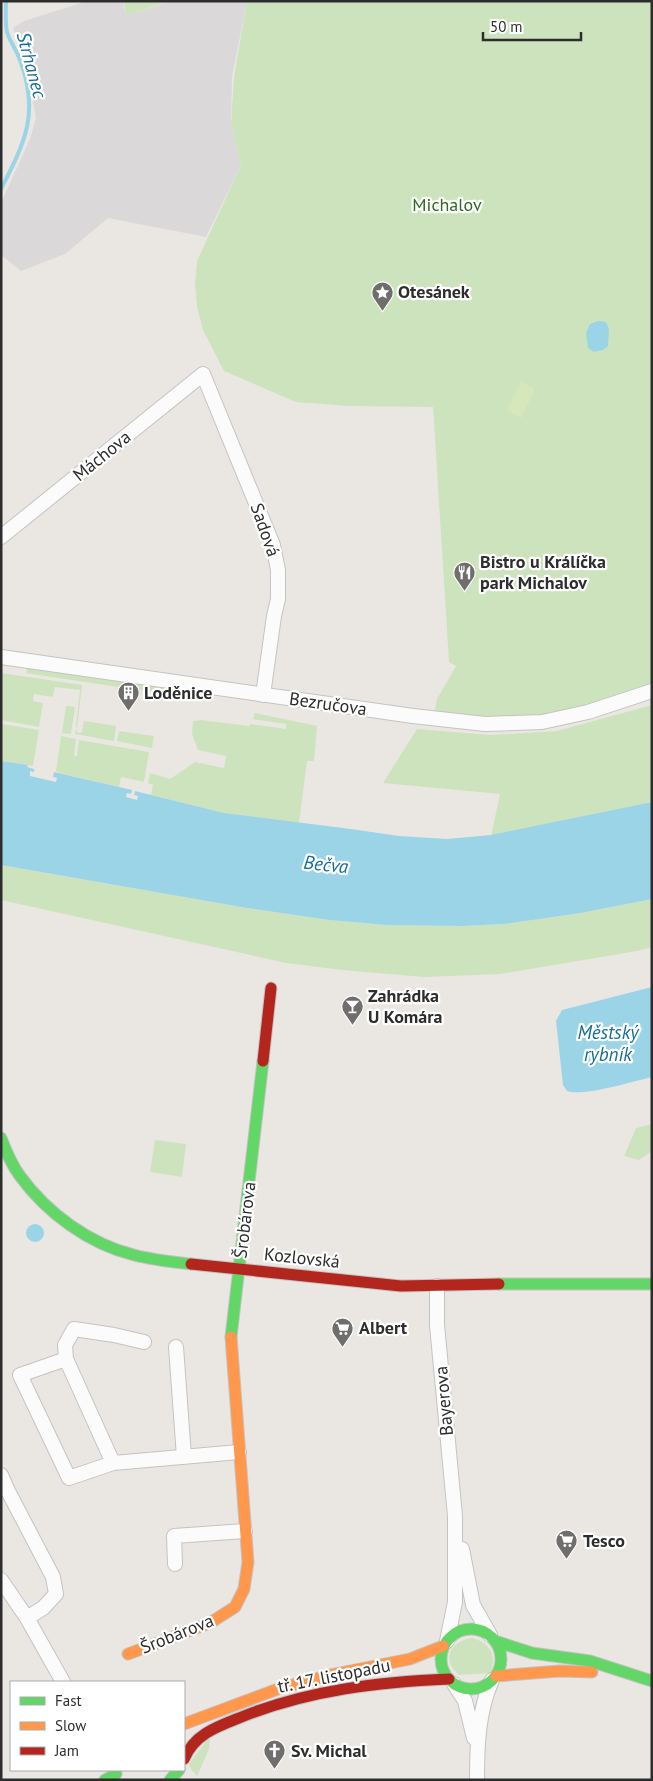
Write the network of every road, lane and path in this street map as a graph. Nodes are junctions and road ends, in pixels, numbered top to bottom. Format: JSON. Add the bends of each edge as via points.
{"nodes":[{"id":1,"x":203,"y":374,"type":"joint"},
{"id":2,"x":1,"y":538,"type":"edge"},
{"id":3,"x":1,"y":657,"type":"edge"},
{"id":4,"x":652,"y":691,"type":"edge"},
{"id":5,"x":263,"y":695,"type":"junction"},
{"id":6,"x":271,"y":988,"type":"dead end"},
{"id":7,"x":1,"y":1138,"type":"edge"},
{"id":8,"x":239,"y":1269,"type":"junction"},
{"id":9,"x":652,"y":1284,"type":"edge"},
{"id":10,"x":436,"y":1286,"type":"junction"},
{"id":11,"x":144,"y":1342,"type":"dead end"},
{"id":12,"x":176,"y":1347,"type":"dead end"},
{"id":13,"x":66,"y":1359,"type":"junction"},
{"id":14,"x":239,"y":1452,"type":"junction"},
{"id":15,"x":184,"y":1457,"type":"junction"},
{"id":16,"x":112,"y":1463,"type":"junction"},
{"id":17,"x":1,"y":1475,"type":"edge"},
{"id":18,"x":5,"y":1493,"type":"edge"},
{"id":19,"x":455,"y":1516,"type":"junction"},
{"id":20,"x":245,"y":1531,"type":"junction"},
{"id":21,"x":175,"y":1564,"type":"dead end"},
{"id":22,"x":1,"y":1580,"type":"edge"},
{"id":23,"x":27,"y":1618,"type":"junction"},
{"id":24,"x":492,"y":1638,"type":"junction"},
{"id":25,"x":445,"y":1644,"type":"junction"},
{"id":26,"x":128,"y":1654,"type":"dead end"},
{"id":27,"x":494,"y":1678,"type":"junction"},
{"id":28,"x":62,"y":1681,"type":"edge"},
{"id":29,"x":652,"y":1681,"type":"edge"},
{"id":30,"x":452,"y":1682,"type":"junction"},
{"id":31,"x":185,"y":1724,"type":"edge"},
{"id":32,"x":477,"y":1751,"type":"junction"},
{"id":33,"x":185,"y":1757,"type":"edge"},
{"id":34,"x":117,"y":1775,"type":"edge"},
{"id":35,"x":105,"y":1780,"type":"edge"},
{"id":36,"x":477,"y":1780,"type":"edge"}],
"edges":[{"from":1,"to":2,"type":"street","name":"Máchova"},
{"from":1,"to":5,"type":"street","name":"Sadová","via":[[273,545],[278,570],[278,599]]},
{"from":3,"to":5,"type":"street","name":"Bezručova"},
{"from":4,"to":5,"type":"street","name":"Bezručova","via":[[588,712],[542,722],[485,724]]},
{"from":6,"to":8,"type":"street","name":"Šrobárova"},
{"from":7,"to":8,"type":"street","name":"Kozlovská","via":[[9,1158],[32,1192],[61,1218],[98,1242],[134,1255]]},
{"from":8,"to":10,"type":"street","name":"Kozlovská","via":[[401,1286]]},
{"from":8,"to":14,"type":"street","name":"Šrobárova","via":[[230,1342]]},
{"from":9,"to":10,"type":"street","name":"Kozlovská","via":[[539,1282]]},
{"from":10,"to":19,"type":"street","name":"Bayerova","via":[[439,1353]]},
{"from":11,"to":13,"type":"street","via":[[74,1329],[65,1345]]},
{"from":12,"to":15,"type":"street"},
{"from":13,"to":16,"type":"street"},
{"from":13,"to":16,"type":"street","via":[[20,1375],[69,1478]]},
{"from":14,"to":15,"type":"street"},
{"from":14,"to":20,"type":"street","name":"Šrobárova"},
{"from":15,"to":16,"type":"street"},
{"from":17,"to":18,"type":"street"},
{"from":18,"to":23,"type":"street","via":[[53,1577],[56,1594]]},
{"from":19,"to":24,"type":"street","name":"Bayerova","via":[[472,1602]]},
{"from":19,"to":25,"type":"street","name":"Bayerova","via":[[456,1596]]},
{"from":20,"to":21,"type":"street","via":[[174,1536]]},
{"from":20,"to":26,"type":"street","name":"Šrobárova","via":[[248,1562],[244,1589],[235,1607],[210,1623]]},
{"from":22,"to":23,"type":"street"},
{"from":23,"to":28,"type":"street"},
{"from":24,"to":25,"type":"street","name":"tř. 17. listopadu","via":[[478,1630],[467,1629],[456,1633]]},
{"from":24,"to":27,"type":"street","via":[[501,1658]]},
{"from":24,"to":29,"type":"street","name":"tř. 17. listopadu","via":[[532,1653],[590,1661]]},
{"from":25,"to":30,"type":"street","via":[[441,1664]]},
{"from":25,"to":31,"type":"street","name":"tř. 17. listopadu","via":[[410,1659],[278,1689]]},
{"from":27,"to":29,"type":"street","name":"tř. 17. listopadu","via":[[560,1671],[596,1672]]},
{"from":27,"to":30,"type":"street","name":"tř. 17. listopadu","via":[[474,1689]]},
{"from":27,"to":32,"type":"street","via":[[482,1709]]},
{"from":30,"to":32,"type":"street","via":[[461,1693],[468,1711]]},
{"from":30,"to":33,"type":"street","name":"tř. 17. listopadu","via":[[405,1680],[348,1687],[280,1702],[212,1729],[189,1747]]},
{"from":32,"to":36,"type":"street"},
{"from":34,"to":35,"type":"street"}]}
